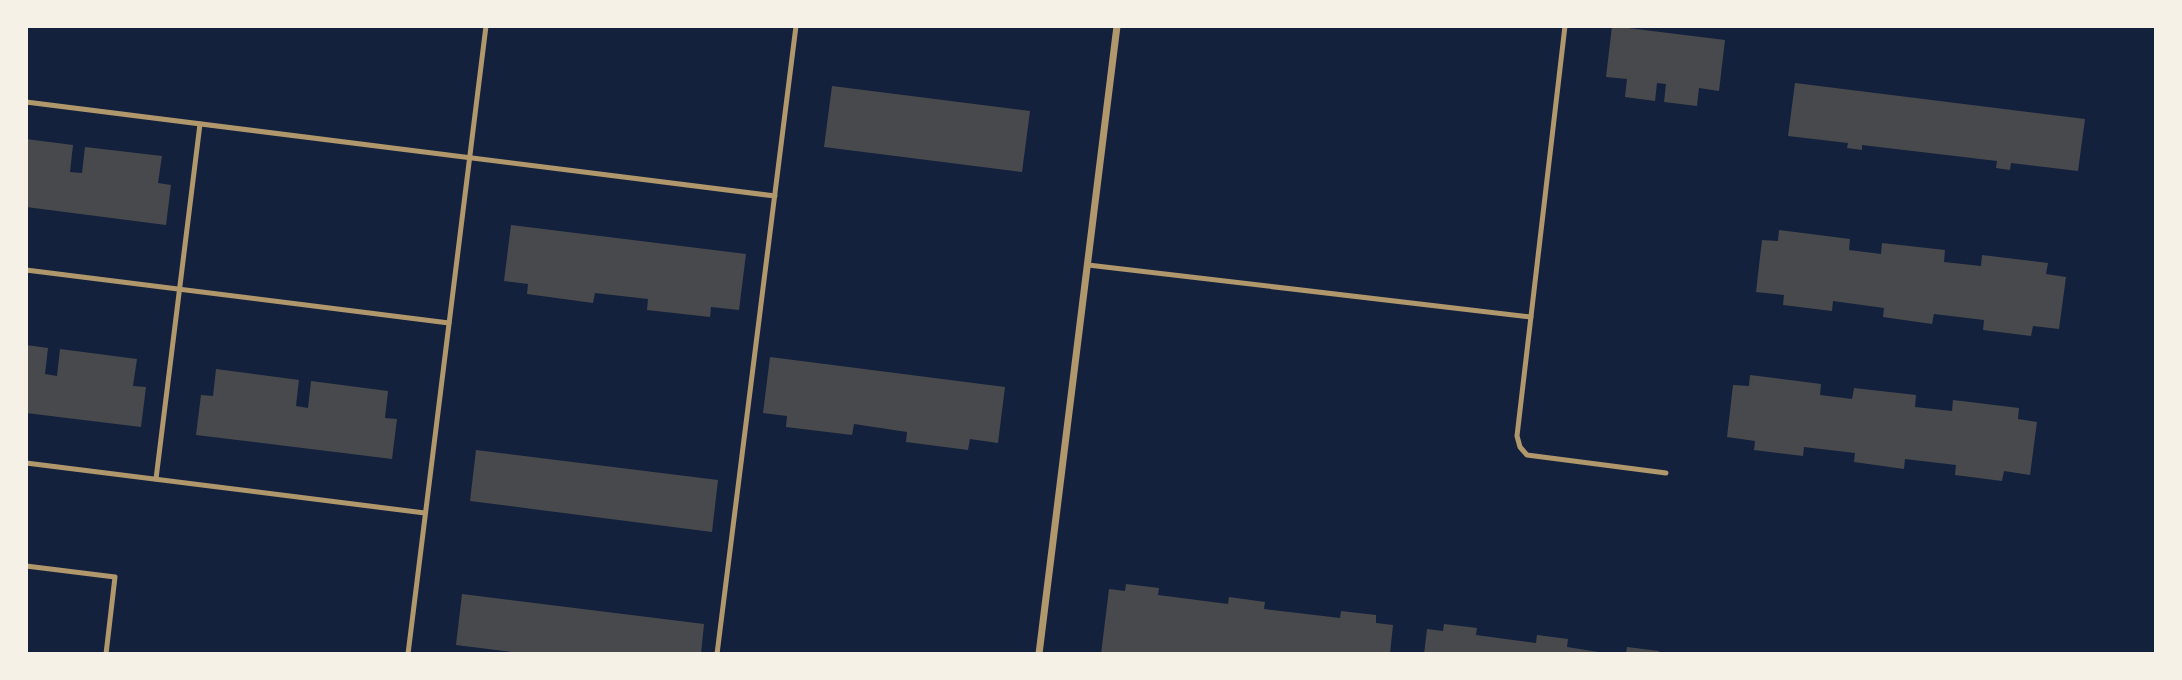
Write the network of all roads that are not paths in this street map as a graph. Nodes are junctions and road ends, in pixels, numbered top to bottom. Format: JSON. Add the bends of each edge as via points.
{"nodes":[{"id":1,"x":486,"y":26,"type":"edge"},
{"id":2,"x":796,"y":26,"type":"edge"},
{"id":3,"x":1117,"y":26,"type":"edge"},
{"id":4,"x":1565,"y":26,"type":"edge"},
{"id":5,"x":26,"y":103,"type":"edge"},
{"id":6,"x":200,"y":124,"type":"junction"},
{"id":7,"x":470,"y":159,"type":"junction"},
{"id":8,"x":775,"y":197,"type":"junction"},
{"id":9,"x":1088,"y":264,"type":"junction"},
{"id":10,"x":26,"y":270,"type":"edge"},
{"id":11,"x":180,"y":290,"type":"junction"},
{"id":12,"x":1531,"y":317,"type":"junction"},
{"id":13,"x":449,"y":323,"type":"junction"},
{"id":14,"x":26,"y":463,"type":"edge"},
{"id":15,"x":1666,"y":473,"type":"dead end"},
{"id":16,"x":156,"y":479,"type":"junction"},
{"id":17,"x":425,"y":513,"type":"junction"},
{"id":18,"x":26,"y":566,"type":"edge"},
{"id":19,"x":106,"y":654,"type":"edge"},
{"id":20,"x":408,"y":654,"type":"edge"},
{"id":21,"x":717,"y":654,"type":"edge"},
{"id":22,"x":1040,"y":654,"type":"edge"}],
"edges":[{"from":1,"to":7,"type":"lane"},
{"from":2,"to":8,"type":"lane"},
{"from":3,"to":9,"type":"street"},
{"from":4,"to":12,"type":"lane"},
{"from":5,"to":6,"type":"lane"},
{"from":6,"to":7,"type":"lane"},
{"from":6,"to":11,"type":"lane"},
{"from":7,"to":8,"type":"lane"},
{"from":7,"to":13,"type":"lane"},
{"from":8,"to":21,"type":"lane"},
{"from":9,"to":12,"type":"lane"},
{"from":9,"to":22,"type":"street"},
{"from":10,"to":11,"type":"lane"},
{"from":11,"to":13,"type":"lane"},
{"from":11,"to":16,"type":"lane"},
{"from":12,"to":15,"type":"lane","via":[[1517,436],[1520,447],[1527,455]]},
{"from":13,"to":17,"type":"lane"},
{"from":14,"to":16,"type":"lane"},
{"from":16,"to":17,"type":"lane"},
{"from":17,"to":20,"type":"lane"},
{"from":18,"to":19,"type":"lane","via":[[116,577]]}]}
